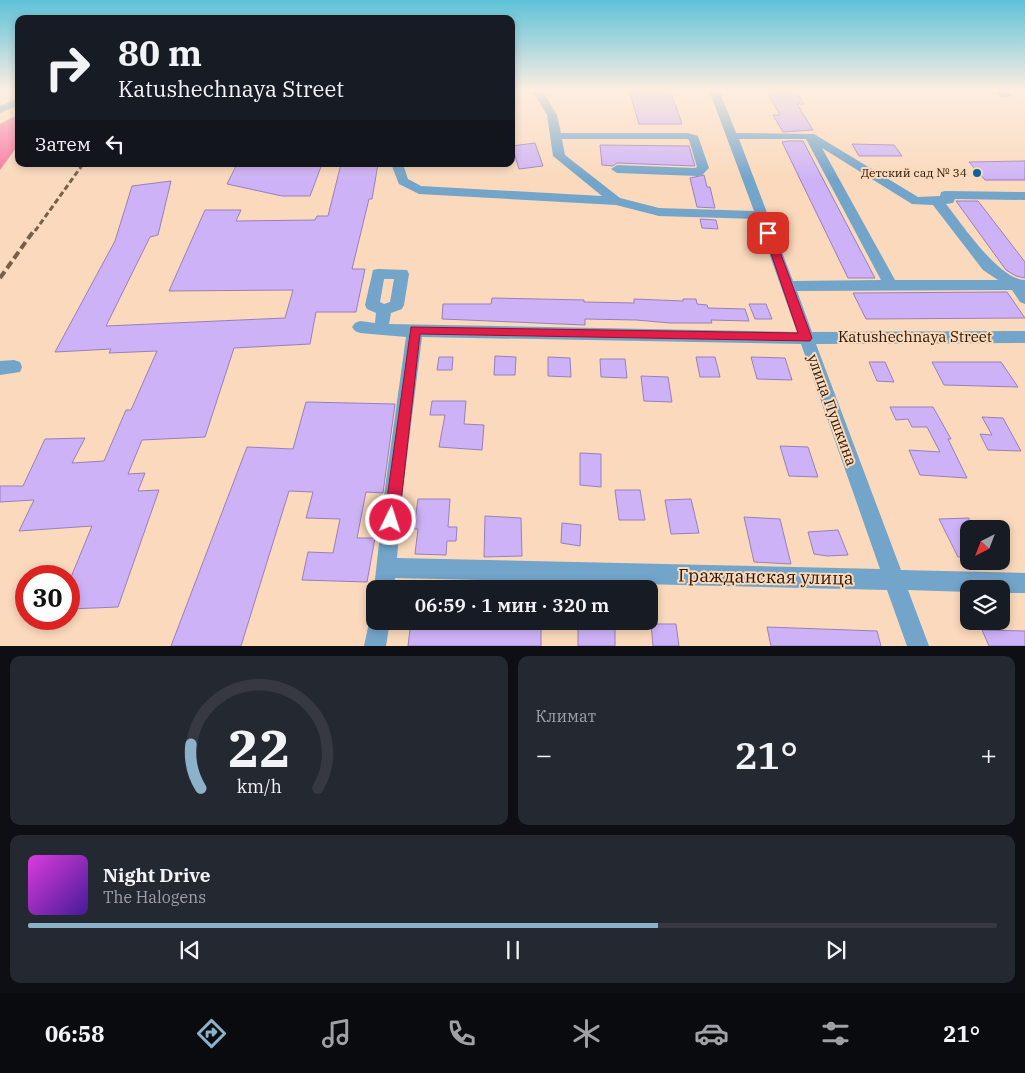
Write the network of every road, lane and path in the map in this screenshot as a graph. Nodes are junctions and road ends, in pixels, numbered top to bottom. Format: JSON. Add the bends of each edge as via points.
{"nodes":[{"id":1,"x":553,"y":120,"type":"edge"},
{"id":2,"x":726,"y":120,"type":"edge"},
{"id":3,"x":555,"y":136,"type":"junction"},
{"id":4,"x":732,"y":136,"type":"junction"},
{"id":5,"x":810,"y":136,"type":"junction"},
{"id":6,"x":398,"y":167,"type":"edge"},
{"id":7,"x":617,"y":169,"type":"dead end"},
{"id":8,"x":1025,"y":196,"type":"edge"},
{"id":9,"x":616,"y":201,"type":"junction"},
{"id":10,"x":937,"y":201,"type":"junction"},
{"id":11,"x":762,"y":215,"type":"junction"},
{"id":12,"x":1020,"y":285,"type":"edge"},
{"id":13,"x":787,"y":286,"type":"junction"},
{"id":14,"x":891,"y":286,"type":"junction"},
{"id":15,"x":1025,"y":298,"type":"edge"},
{"id":16,"x":384,"y":310,"type":"dead end"},
{"id":17,"x":360,"y":328,"type":"dead end"},
{"id":18,"x":381,"y":330,"type":"junction"},
{"id":19,"x":415,"y":330,"type":"junction"},
{"id":20,"x":1025,"y":337,"type":"edge"},
{"id":21,"x":806,"y":338,"type":"junction"},
{"id":22,"x":387,"y":568,"type":"junction"},
{"id":23,"x":385,"y":580,"type":"edge"},
{"id":24,"x":894,"y":580,"type":"junction"},
{"id":25,"x":1025,"y":583,"type":"edge"},
{"id":26,"x":378,"y":630,"type":"edge"},
{"id":27,"x":375,"y":646,"type":"edge"},
{"id":28,"x":918,"y":646,"type":"edge"}],
"edges":[{"from":1,"to":3,"type":"street"},
{"from":2,"to":4,"type":"street","name":"улица Пушкина"},
{"from":3,"to":7,"type":"street","via":[[688,136],[694,138],[703,168],[698,172]]},
{"from":3,"to":9,"type":"street","via":[[559,156]]},
{"from":4,"to":5,"type":"street"},
{"from":4,"to":11,"type":"street","name":"улица Пушкина"},
{"from":5,"to":10,"type":"street","via":[[916,201]]},
{"from":5,"to":14,"type":"street"},
{"from":6,"to":9,"type":"street","via":[[403,181],[419,190]]},
{"from":8,"to":10,"type":"street","via":[[946,195],[949,200]]},
{"from":9,"to":11,"type":"street","via":[[659,212]]},
{"from":10,"to":12,"type":"street","via":[[988,266]]},
{"from":11,"to":13,"type":"street","name":"улица Пушкина"},
{"from":12,"to":14,"type":"street"},
{"from":12,"to":15,"type":"street"},
{"from":13,"to":14,"type":"street"},
{"from":13,"to":21,"type":"street","name":"улица Пушкина"},
{"from":16,"to":18,"type":"street"},
{"from":17,"to":18,"type":"street","name":"Katushechnaya Street"},
{"from":18,"to":19,"type":"street","name":"Katushechnaya Street"},
{"from":19,"to":21,"type":"street","name":"Katushechnaya Street"},
{"from":19,"to":22,"type":"street"},
{"from":20,"to":21,"type":"street","name":"Katushechnaya Street"},
{"from":21,"to":24,"type":"street","name":"улица Пушкина"},
{"from":22,"to":23,"type":"street"},
{"from":22,"to":24,"type":"street","name":"Гражданская улица"},
{"from":24,"to":25,"type":"street","name":"Гражданская улица"},
{"from":24,"to":28,"type":"street","name":"улица Пушкина"},
{"from":26,"to":27,"type":"street"}]}
